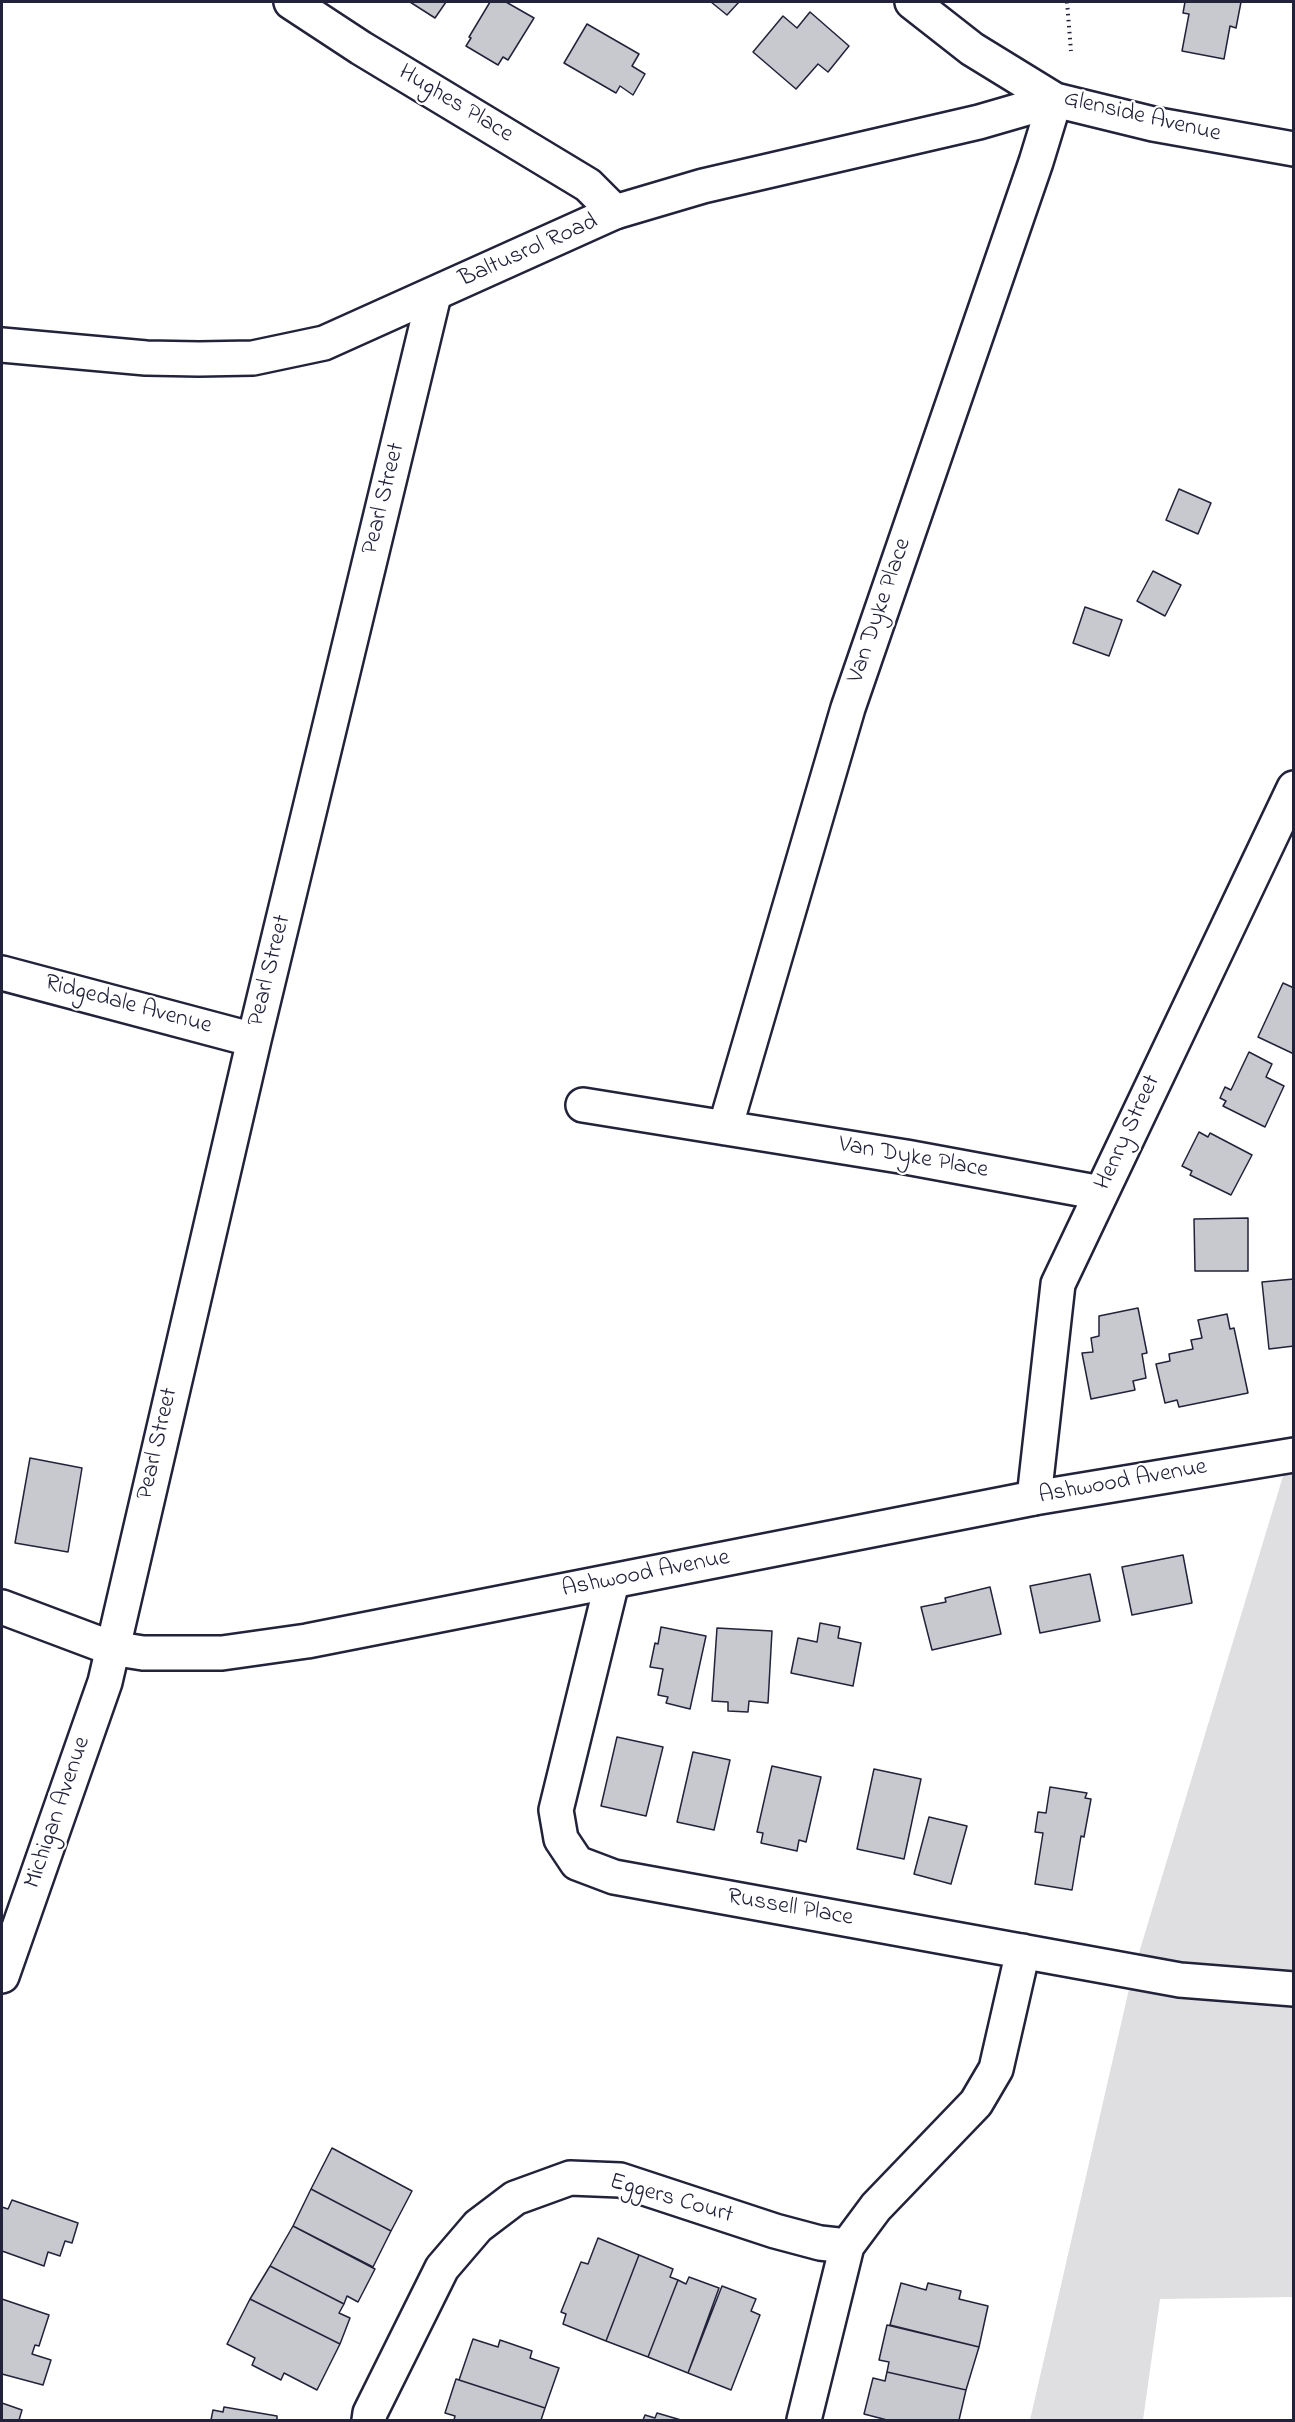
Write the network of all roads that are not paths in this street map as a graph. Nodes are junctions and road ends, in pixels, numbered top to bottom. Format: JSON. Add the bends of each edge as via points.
{"nodes":[{"id":1,"x":291,"y":2,"type":"edge"},
{"id":2,"x":912,"y":2,"type":"edge"},
{"id":3,"x":1055,"y":100,"type":"junction"},
{"id":4,"x":1293,"y":149,"type":"edge"},
{"id":5,"x":615,"y":213,"type":"junction"},
{"id":6,"x":434,"y":295,"type":"junction"},
{"id":7,"x":2,"y":345,"type":"edge"},
{"id":8,"x":1293,"y":788,"type":"edge"},
{"id":9,"x":2,"y":973,"type":"edge"},
{"id":10,"x":254,"y":1040,"type":"junction"},
{"id":11,"x":583,"y":1105,"type":"dead end"},
{"id":12,"x":725,"y":1128,"type":"junction"},
{"id":13,"x":1101,"y":1193,"type":"junction"},
{"id":14,"x":1293,"y":1455,"type":"edge"},
{"id":15,"x":1034,"y":1498,"type":"junction"},
{"id":16,"x":612,"y":1582,"type":"junction"},
{"id":17,"x":2,"y":1606,"type":"edge"},
{"id":18,"x":111,"y":1648,"type":"junction"},
{"id":19,"x":1023,"y":1952,"type":"junction"},
{"id":20,"x":2,"y":1976,"type":"edge"},
{"id":21,"x":1293,"y":1989,"type":"edge"},
{"id":22,"x":847,"y":2246,"type":"junction"},
{"id":23,"x":369,"y":2421,"type":"edge"},
{"id":24,"x":804,"y":2421,"type":"edge"}],
"edges":[{"from":1,"to":5,"type":"street","name":"Hughes Place","via":[[588,184]]},
{"from":2,"to":3,"type":"street","name":"Glenside Avenue","via":[[972,49]]},
{"from":3,"to":4,"type":"street","name":"Glenside Avenue","via":[[1153,124]]},
{"from":3,"to":5,"type":"street","name":"Baltusrol Road","via":[[979,122],[703,186]]},
{"from":3,"to":12,"type":"street","name":"Van Dyke Place","via":[[848,708]]},
{"from":5,"to":6,"type":"street","name":"Baltusrol Road"},
{"from":6,"to":7,"type":"street","name":"Baltusrol Road","via":[[324,343],[253,358],[146,358]]},
{"from":6,"to":10,"type":"street","name":"Pearl Street"},
{"from":8,"to":13,"type":"street","name":"Henry Street"},
{"from":9,"to":10,"type":"street","name":"Ridgedale Avenue"},
{"from":10,"to":18,"type":"street","name":"Pearl Street"},
{"from":11,"to":12,"type":"street","name":"Van Dyke Place"},
{"from":12,"to":13,"type":"street","name":"Van Dyke Place"},
{"from":13,"to":15,"type":"street","name":"Henry Street","via":[[1058,1284]]},
{"from":14,"to":15,"type":"street","name":"Ashwood Avenue"},
{"from":15,"to":16,"type":"street","name":"Ashwood Avenue"},
{"from":16,"to":18,"type":"street","name":"Ashwood Avenue","via":[[307,1641],[222,1653],[143,1653]]},
{"from":16,"to":19,"type":"street","name":"Russell Place","via":[[556,1810],[561,1839],[577,1863],[614,1877]]},
{"from":17,"to":18,"type":"street","name":"Ashwood Avenue"},
{"from":18,"to":20,"type":"street","name":"Michigan Avenue","via":[[105,1682]]},
{"from":19,"to":21,"type":"street","name":"Russell Place","via":[[1180,1980]]},
{"from":19,"to":22,"type":"street","via":[[996,2069],[976,2103],[876,2207]]},
{"from":22,"to":23,"type":"street","name":"Eggers Court","via":[[775,2231],[620,2181],[570,2178],[515,2198],[478,2226],[442,2268]]},
{"from":22,"to":24,"type":"street"}]}
